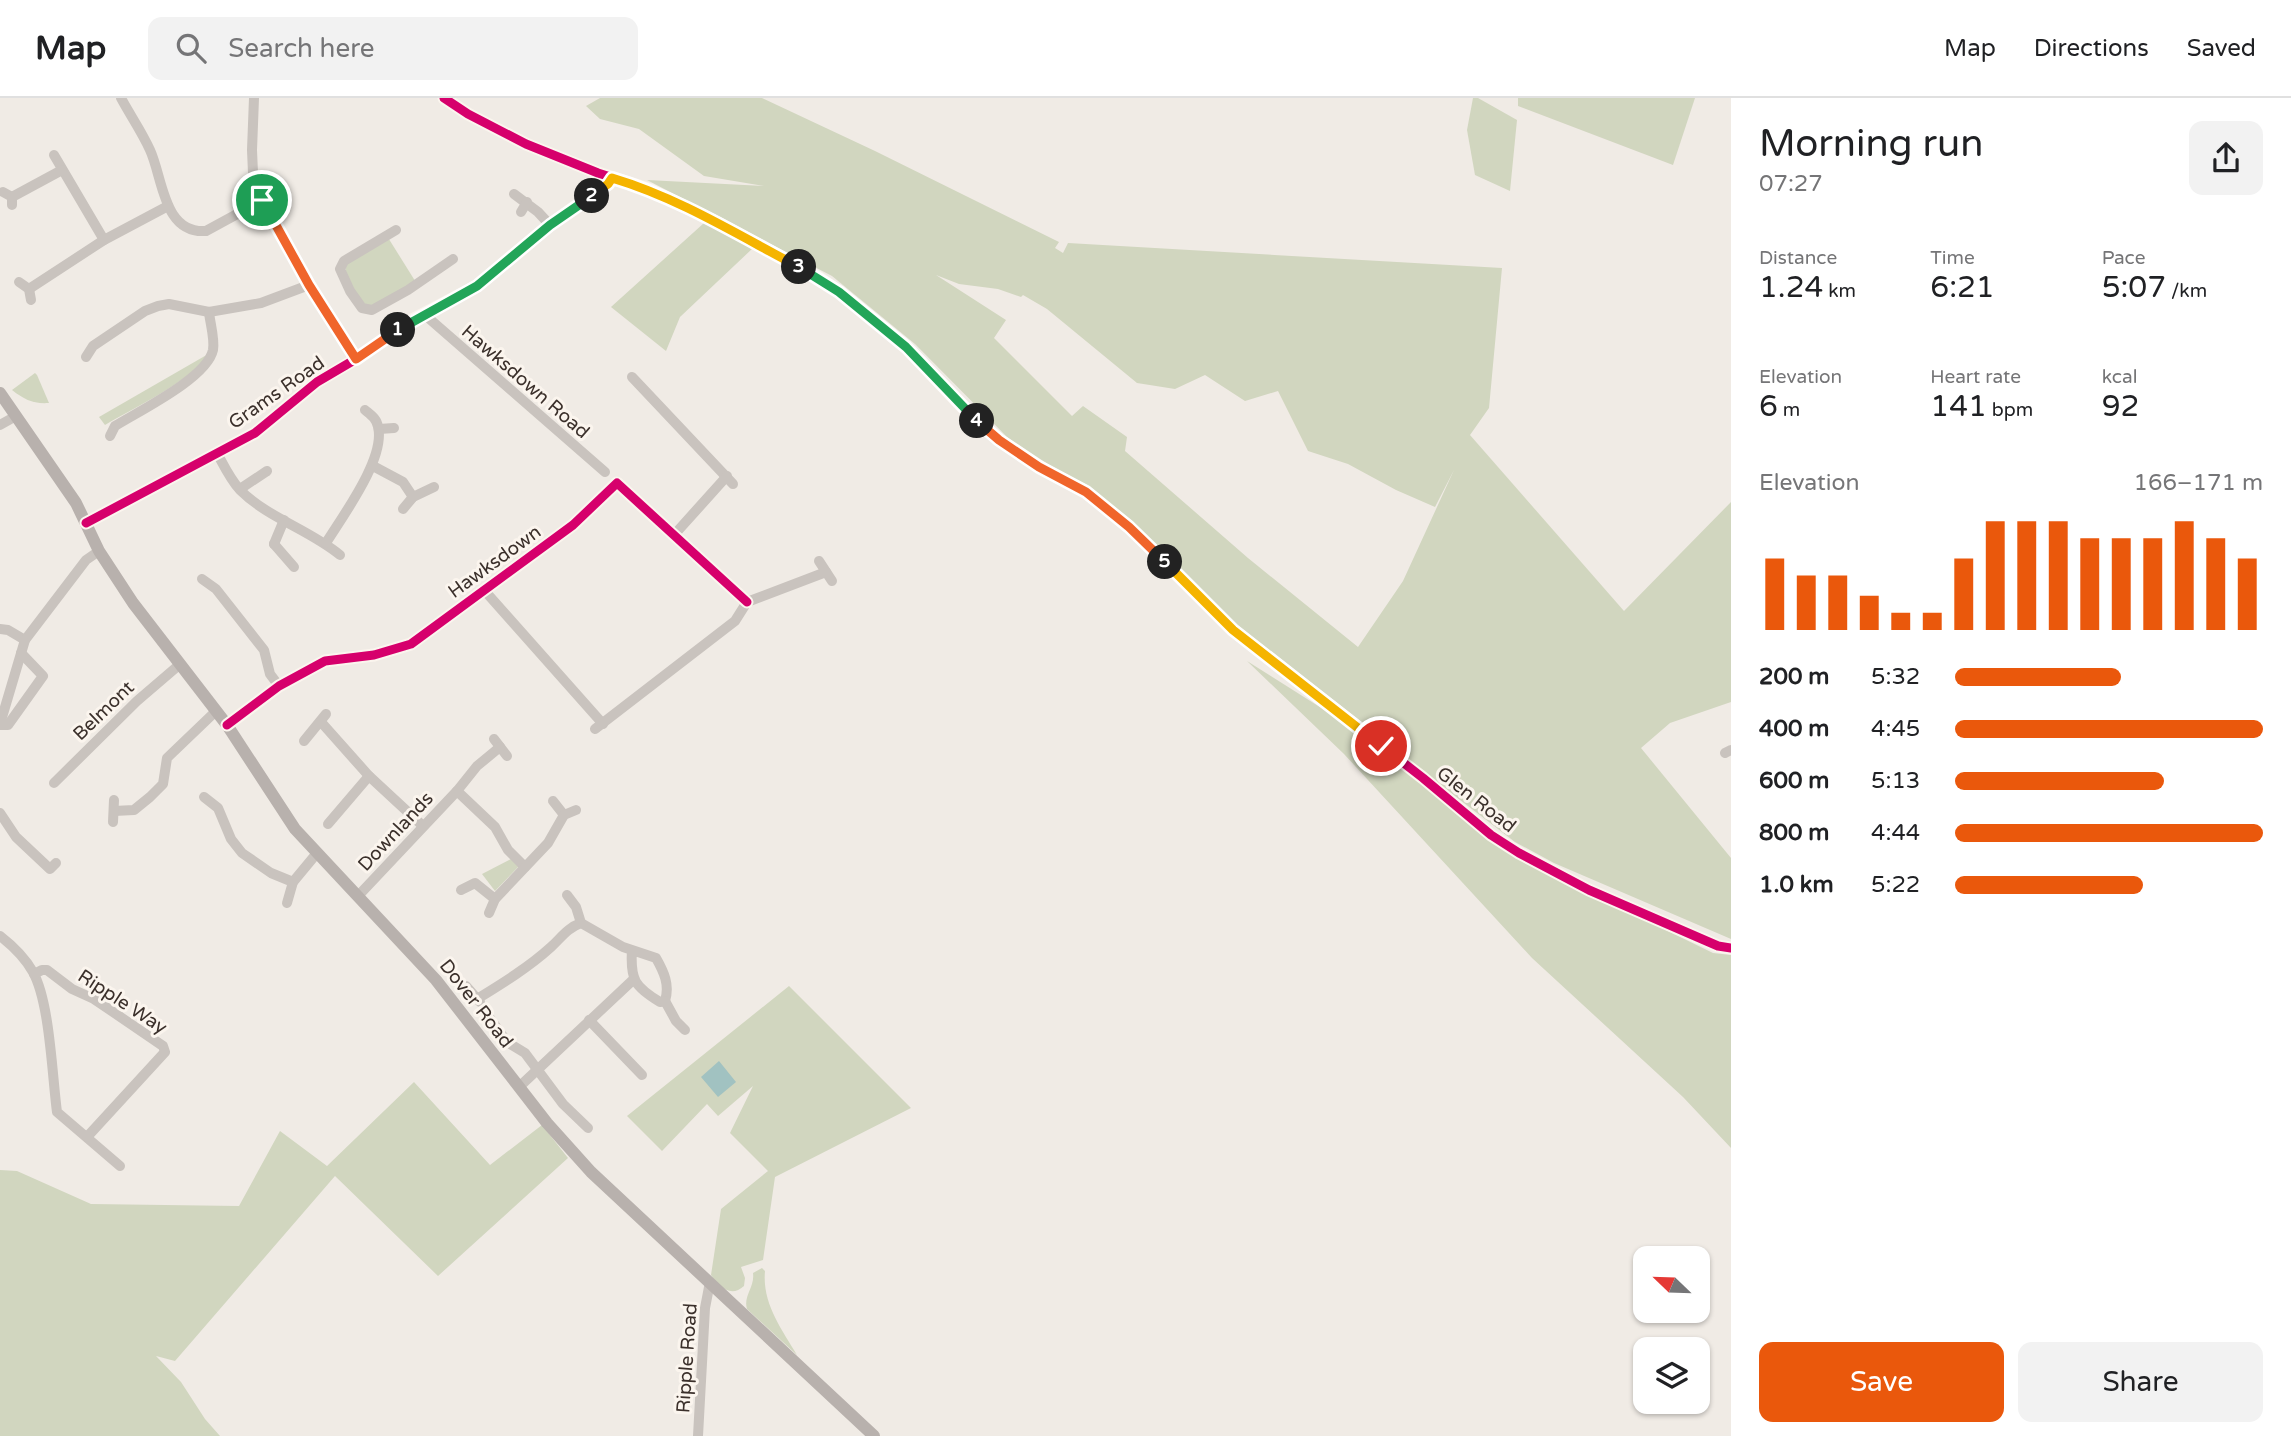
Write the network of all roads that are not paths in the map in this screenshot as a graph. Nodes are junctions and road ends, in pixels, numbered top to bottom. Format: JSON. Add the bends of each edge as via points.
{"nodes":[{"id":1,"x":121,"y":98,"type":"edge"},
{"id":2,"x":254,"y":98,"type":"edge"},
{"id":3,"x":444,"y":98,"type":"edge"},
{"id":4,"x":54,"y":155,"type":"dead end"},
{"id":5,"x":62,"y":170,"type":"junction"},
{"id":6,"x":612,"y":178,"type":"junction"},
{"id":7,"x":514,"y":194,"type":"dead end"},
{"id":8,"x":9,"y":198,"type":"dead end"},
{"id":9,"x":262,"y":200,"type":"junction"},
{"id":10,"x":168,"y":206,"type":"junction"},
{"id":11,"x":550,"y":225,"type":"junction"},
{"id":12,"x":396,"y":230,"type":"dead end"},
{"id":13,"x":104,"y":240,"type":"junction"},
{"id":14,"x":453,"y":260,"type":"dead end"},
{"id":15,"x":19,"y":282,"type":"dead end"},
{"id":16,"x":309,"y":285,"type":"junction"},
{"id":17,"x":29,"y":289,"type":"junction"},
{"id":18,"x":31,"y":300,"type":"dead end"},
{"id":19,"x":209,"y":312,"type":"junction"},
{"id":20,"x":425,"y":316,"type":"junction"},
{"id":21,"x":86,"y":357,"type":"dead end"},
{"id":22,"x":356,"y":359,"type":"junction"},
{"id":23,"x":632,"y":377,"type":"dead end"},
{"id":24,"x":0,"y":393,"type":"edge"},
{"id":25,"x":365,"y":410,"type":"dead end"},
{"id":26,"x":16,"y":416,"type":"junction"},
{"id":27,"x":0,"y":425,"type":"edge"},
{"id":28,"x":394,"y":428,"type":"dead end"},
{"id":29,"x":379,"y":429,"type":"junction"},
{"id":30,"x":110,"y":436,"type":"dead end"},
{"id":31,"x":217,"y":453,"type":"junction"},
{"id":32,"x":373,"y":466,"type":"junction"},
{"id":33,"x":267,"y":471,"type":"dead end"},
{"id":34,"x":605,"y":472,"type":"dead end"},
{"id":35,"x":434,"y":487,"type":"dead end"},
{"id":36,"x":240,"y":489,"type":"junction"},
{"id":37,"x":413,"y":497,"type":"junction"},
{"id":38,"x":403,"y":509,"type":"dead end"},
{"id":39,"x":284,"y":520,"type":"junction"},
{"id":40,"x":86,"y":523,"type":"junction"},
{"id":41,"x":674,"y":535,"type":"junction"},
{"id":42,"x":326,"y":543,"type":"junction"},
{"id":43,"x":274,"y":544,"type":"junction"},
{"id":44,"x":263,"y":546,"type":"dead end"},
{"id":45,"x":99,"y":551,"type":"junction"},
{"id":46,"x":340,"y":555,"type":"dead end"},
{"id":47,"x":819,"y":561,"type":"dead end"},
{"id":48,"x":293,"y":566,"type":"dead end"},
{"id":49,"x":202,"y":579,"type":"dead end"},
{"id":50,"x":484,"y":590,"type":"junction"},
{"id":51,"x":747,"y":602,"type":"junction"},
{"id":52,"x":0,"y":629,"type":"edge"},
{"id":53,"x":25,"y":640,"type":"junction"},
{"id":54,"x":21,"y":653,"type":"junction"},
{"id":55,"x":179,"y":665,"type":"junction"},
{"id":56,"x":279,"y":686,"type":"junction"},
{"id":57,"x":215,"y":712,"type":"junction"},
{"id":58,"x":0,"y":724,"type":"edge"},
{"id":59,"x":227,"y":725,"type":"junction"},
{"id":60,"x":304,"y":741,"type":"dead end"},
{"id":61,"x":160,"y":750,"type":"dead end"},
{"id":62,"x":507,"y":756,"type":"dead end"},
{"id":63,"x":167,"y":758,"type":"junction"},
{"id":64,"x":369,"y":776,"type":"junction"},
{"id":65,"x":54,"y":783,"type":"dead end"},
{"id":66,"x":457,"y":791,"type":"junction"},
{"id":67,"x":204,"y":797,"type":"dead end"},
{"id":68,"x":553,"y":802,"type":"dead end"},
{"id":69,"x":576,"y":810,"type":"dead end"},
{"id":70,"x":0,"y":813,"type":"edge"},
{"id":71,"x":564,"y":815,"type":"junction"},
{"id":72,"x":113,"y":822,"type":"dead end"},
{"id":73,"x":328,"y":824,"type":"dead end"},
{"id":74,"x":423,"y":826,"type":"junction"},
{"id":75,"x":317,"y":853,"type":"junction"},
{"id":76,"x":56,"y":863,"type":"dead end"},
{"id":77,"x":525,"y":867,"type":"junction"},
{"id":78,"x":293,"y":882,"type":"junction"},
{"id":79,"x":461,"y":890,"type":"dead end"},
{"id":80,"x":567,"y":895,"type":"dead end"},
{"id":81,"x":358,"y":896,"type":"junction"},
{"id":82,"x":495,"y":899,"type":"junction"},
{"id":83,"x":287,"y":903,"type":"dead end"},
{"id":84,"x":489,"y":913,"type":"dead end"},
{"id":85,"x":581,"y":923,"type":"junction"},
{"id":86,"x":0,"y":936,"type":"edge"},
{"id":87,"x":1731,"y":948,"type":"edge"},
{"id":88,"x":632,"y":950,"type":"junction"},
{"id":89,"x":34,"y":974,"type":"junction"},
{"id":90,"x":634,"y":979,"type":"junction"},
{"id":91,"x":466,"y":986,"type":"dead end"},
{"id":92,"x":665,"y":1001,"type":"junction"},
{"id":93,"x":481,"y":1005,"type":"junction"},
{"id":94,"x":589,"y":1020,"type":"junction"},
{"id":95,"x":685,"y":1030,"type":"dead end"},
{"id":96,"x":536,"y":1070,"type":"junction"},
{"id":97,"x":642,"y":1075,"type":"dead end"},
{"id":98,"x":519,"y":1087,"type":"junction"},
{"id":99,"x":588,"y":1128,"type":"dead end"},
{"id":100,"x":87,"y":1138,"type":"junction"},
{"id":101,"x":120,"y":1166,"type":"dead end"},
{"id":102,"x":710,"y":1282,"type":"junction"},
{"id":103,"x":698,"y":1436,"type":"edge"},
{"id":104,"x":874,"y":1436,"type":"edge"}],
"edges":[{"from":1,"to":10,"type":"street","via":[[150,150]]},
{"from":2,"to":9,"type":"street","via":[[253,173]]},
{"from":3,"to":6,"type":"street","name":"Glen Road","via":[[526,144]]},
{"from":4,"to":5,"type":"street"},
{"from":5,"to":8,"type":"street"},
{"from":5,"to":13,"type":"street"},
{"from":6,"to":11,"type":"street","name":"Grams Road","via":[[601,191]]},
{"from":6,"to":87,"type":"street","name":"Glen Road","via":[[651,190],[716,222],[839,292],[906,347],[999,440],[1105,507],[1233,630],[1491,835],[1589,890]]},
{"from":7,"to":11,"type":"street"},
{"from":9,"to":10,"type":"street","via":[[196,232],[184,228]]},
{"from":9,"to":16,"type":"street"},
{"from":10,"to":13,"type":"street"},
{"from":11,"to":20,"type":"street","name":"Grams Road","via":[[477,286]]},
{"from":12,"to":14,"type":"street","via":[[344,261],[340,269],[362,308],[372,310]]},
{"from":13,"to":17,"type":"street"},
{"from":15,"to":17,"type":"street"},
{"from":16,"to":19,"type":"street","via":[[261,303]]},
{"from":16,"to":22,"type":"street"},
{"from":17,"to":18,"type":"street"},
{"from":19,"to":21,"type":"street","via":[[158,306],[93,345]]},
{"from":19,"to":30,"type":"street","via":[[213,349],[206,363],[115,426]]},
{"from":20,"to":22,"type":"street","name":"Grams Road"},
{"from":20,"to":34,"type":"street","name":"Hawksdown Road"},
{"from":22,"to":31,"type":"street","name":"Grams Road","via":[[317,382],[255,433]]},
{"from":23,"to":41,"type":"street","via":[[730,480]]},
{"from":24,"to":26,"type":"main road","name":"Dover Road"},
{"from":25,"to":29,"type":"street"},
{"from":26,"to":27,"type":"street"},
{"from":26,"to":40,"type":"main road","name":"Dover Road"},
{"from":28,"to":29,"type":"street"},
{"from":29,"to":32,"type":"street"},
{"from":31,"to":36,"type":"street"},
{"from":31,"to":40,"type":"street","name":"Grams Road"},
{"from":32,"to":37,"type":"street","via":[[403,482]]},
{"from":32,"to":42,"type":"street"},
{"from":33,"to":36,"type":"street"},
{"from":35,"to":37,"type":"street"},
{"from":36,"to":39,"type":"street"},
{"from":37,"to":38,"type":"street"},
{"from":39,"to":42,"type":"street"},
{"from":39,"to":43,"type":"street"},
{"from":40,"to":45,"type":"main road","name":"Dover Road"},
{"from":41,"to":50,"type":"street","name":"Hawksdown","via":[[617,483],[573,525]]},
{"from":41,"to":51,"type":"street","name":"Hawksdown"},
{"from":42,"to":46,"type":"street"},
{"from":43,"to":44,"type":"street"},
{"from":43,"to":48,"type":"street"},
{"from":45,"to":53,"type":"street","via":[[86,561]]},
{"from":45,"to":55,"type":"main road","name":"Dover Road"},
{"from":47,"to":51,"type":"street","name":"Hawksdown","via":[[829,577]]},
{"from":49,"to":56,"type":"street","via":[[216,589],[264,650],[270,674]]},
{"from":50,"to":51,"type":"street","name":"Hawksdown","via":[[599,727],[735,621]]},
{"from":50,"to":56,"type":"street","name":"Hawksdown","via":[[411,644],[374,655],[325,661]]},
{"from":52,"to":53,"type":"street"},
{"from":53,"to":54,"type":"street"},
{"from":54,"to":58,"type":"street"},
{"from":54,"to":58,"type":"street","via":[[43,676],[8,725]]},
{"from":55,"to":57,"type":"main road","name":"Dover Road"},
{"from":55,"to":65,"type":"street","name":"Belmont"},
{"from":56,"to":59,"type":"street","name":"Hawksdown"},
{"from":57,"to":59,"type":"main road","name":"Dover Road"},
{"from":57,"to":63,"type":"street"},
{"from":59,"to":75,"type":"main road","name":"Dover Road","via":[[280,810]]},
{"from":60,"to":64,"type":"street","via":[[324,718]]},
{"from":61,"to":63,"type":"street"},
{"from":62,"to":66,"type":"street","name":"Downlands","via":[[497,743]]},
{"from":63,"to":72,"type":"street","via":[[163,784],[134,810],[114,805]]},
{"from":64,"to":73,"type":"street","via":[[342,817]]},
{"from":64,"to":74,"type":"street"},
{"from":66,"to":74,"type":"street","name":"Downlands"},
{"from":66,"to":77,"type":"street","via":[[495,827]]},
{"from":67,"to":78,"type":"street","via":[[218,808],[242,853]]},
{"from":68,"to":71,"type":"street"},
{"from":69,"to":71,"type":"street"},
{"from":70,"to":76,"type":"street","via":[[16,837],[50,869]]},
{"from":71,"to":77,"type":"street","via":[[548,843]]},
{"from":74,"to":81,"type":"street","name":"Downlands"},
{"from":75,"to":78,"type":"street"},
{"from":75,"to":81,"type":"main road","name":"Dover Road"},
{"from":77,"to":82,"type":"street"},
{"from":78,"to":83,"type":"street"},
{"from":79,"to":82,"type":"street","via":[[475,883]]},
{"from":80,"to":85,"type":"street"},
{"from":81,"to":98,"type":"main road","name":"Dover Road","via":[[444,989]]},
{"from":82,"to":84,"type":"street"},
{"from":85,"to":88,"type":"street"},
{"from":85,"to":93,"type":"street","via":[[567,929],[552,947]]},
{"from":86,"to":89,"type":"street"},
{"from":88,"to":90,"type":"street"},
{"from":88,"to":92,"type":"street","via":[[656,958],[666,975]]},
{"from":89,"to":100,"type":"street","via":[[45,1013],[57,1112]]},
{"from":89,"to":100,"type":"street","name":"Ripple Way","via":[[47,970],[163,1046],[164,1052]]},
{"from":90,"to":92,"type":"street","via":[[646,993]]},
{"from":90,"to":94,"type":"street"},
{"from":91,"to":93,"type":"street"},
{"from":92,"to":95,"type":"street"},
{"from":93,"to":96,"type":"street"},
{"from":94,"to":96,"type":"street"},
{"from":94,"to":97,"type":"street"},
{"from":96,"to":98,"type":"street"},
{"from":96,"to":99,"type":"street"},
{"from":98,"to":102,"type":"main road","name":"Dover Road","via":[[591,1172]]},
{"from":100,"to":101,"type":"street"},
{"from":102,"to":103,"type":"street","name":"Ripple Road"},
{"from":102,"to":104,"type":"main road","name":"Dover Road"}]}
